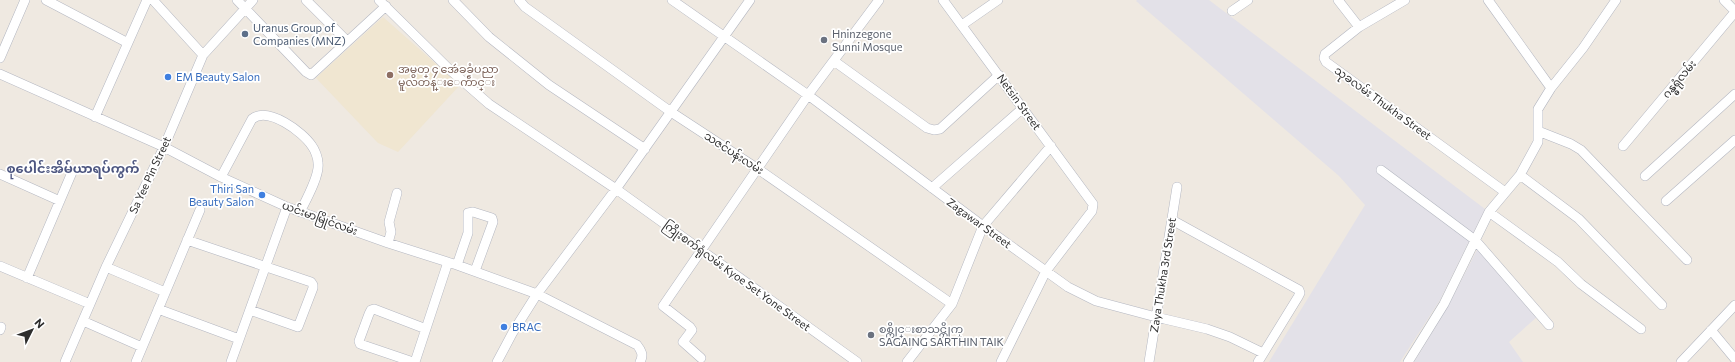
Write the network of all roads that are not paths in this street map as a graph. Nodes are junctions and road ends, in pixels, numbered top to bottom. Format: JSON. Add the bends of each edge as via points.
{"nodes":[{"id":1,"x":25,"y":0,"type":"edge"},
{"id":2,"x":46,"y":0,"type":"edge"},
{"id":3,"x":147,"y":0,"type":"edge"},
{"id":4,"x":153,"y":0,"type":"edge"},
{"id":5,"x":237,"y":0,"type":"edge"},
{"id":6,"x":253,"y":0,"type":"edge"},
{"id":7,"x":306,"y":0,"type":"edge"},
{"id":8,"x":453,"y":0,"type":"edge"},
{"id":9,"x":519,"y":0,"type":"edge"},
{"id":10,"x":672,"y":0,"type":"edge"},
{"id":11,"x":750,"y":0,"type":"edge"},
{"id":12,"x":879,"y":0,"type":"edge"},
{"id":13,"x":943,"y":0,"type":"edge"},
{"id":14,"x":998,"y":0,"type":"edge"},
{"id":15,"x":1248,"y":0,"type":"edge"},
{"id":16,"x":1338,"y":0,"type":"edge"},
{"id":17,"x":1405,"y":0,"type":"edge"},
{"id":18,"x":1488,"y":0,"type":"edge"},
{"id":19,"x":1616,"y":0,"type":"edge"},
{"id":20,"x":1724,"y":0,"type":"edge"},
{"id":21,"x":382,"y":3,"type":"edge"},
{"id":22,"x":244,"y":8,"type":"junction"},
{"id":23,"x":1232,"y":11,"type":"dead end"},
{"id":24,"x":1735,"y":11,"type":"edge"},
{"id":25,"x":962,"y":25,"type":"junction"},
{"id":26,"x":1359,"y":27,"type":"junction"},
{"id":27,"x":723,"y":36,"type":"junction"},
{"id":28,"x":347,"y":42,"type":"junction"},
{"id":29,"x":128,"y":43,"type":"junction"},
{"id":30,"x":203,"y":55,"type":"junction"},
{"id":31,"x":0,"y":58,"type":"edge"},
{"id":32,"x":834,"y":61,"type":"junction"},
{"id":33,"x":0,"y":74,"type":"edge"},
{"id":34,"x":1000,"y":75,"type":"junction"},
{"id":35,"x":1551,"y":88,"type":"junction"},
{"id":36,"x":1735,"y":94,"type":"edge"},
{"id":37,"x":808,"y":96,"type":"junction"},
{"id":38,"x":1023,"y":108,"type":"junction"},
{"id":39,"x":671,"y":112,"type":"junction"},
{"id":40,"x":95,"y":117,"type":"junction"},
{"id":41,"x":1538,"y":131,"type":"junction"},
{"id":42,"x":1735,"y":140,"type":"edge"},
{"id":43,"x":1051,"y":146,"type":"junction"},
{"id":44,"x":1623,"y":146,"type":"dead end"},
{"id":45,"x":164,"y":147,"type":"junction"},
{"id":46,"x":645,"y":149,"type":"junction"},
{"id":47,"x":758,"y":169,"type":"junction"},
{"id":48,"x":73,"y":170,"type":"dead end"},
{"id":49,"x":1381,"y":170,"type":"dead end"},
{"id":50,"x":0,"y":174,"type":"edge"},
{"id":51,"x":1520,"y":175,"type":"junction"},
{"id":52,"x":1645,"y":176,"type":"dead end"},
{"id":53,"x":221,"y":177,"type":"junction"},
{"id":54,"x":1177,"y":187,"type":"dead end"},
{"id":55,"x":932,"y":188,"type":"junction"},
{"id":56,"x":616,"y":189,"type":"junction"},
{"id":57,"x":1505,"y":192,"type":"junction"},
{"id":58,"x":397,"y":193,"type":"dead end"},
{"id":59,"x":60,"y":201,"type":"junction"},
{"id":60,"x":1666,"y":201,"type":"dead end"},
{"id":61,"x":287,"y":206,"type":"junction"},
{"id":62,"x":200,"y":210,"type":"dead end"},
{"id":63,"x":300,"y":212,"type":"junction"},
{"id":64,"x":1489,"y":212,"type":"junction"},
{"id":65,"x":1172,"y":220,"type":"junction"},
{"id":66,"x":983,"y":226,"type":"junction"},
{"id":67,"x":188,"y":240,"type":"junction"},
{"id":68,"x":1475,"y":240,"type":"junction"},
{"id":69,"x":388,"y":243,"type":"junction"},
{"id":70,"x":701,"y":251,"type":"junction"},
{"id":71,"x":1687,"y":260,"type":"dead end"},
{"id":72,"x":452,"y":263,"type":"junction"},
{"id":73,"x":0,"y":266,"type":"edge"},
{"id":74,"x":106,"y":267,"type":"junction"},
{"id":75,"x":265,"y":268,"type":"junction"},
{"id":76,"x":475,"y":271,"type":"junction"},
{"id":77,"x":1046,"y":271,"type":"junction"},
{"id":78,"x":27,"y":278,"type":"junction"},
{"id":79,"x":165,"y":292,"type":"junction"},
{"id":80,"x":537,"y":294,"type":"junction"},
{"id":81,"x":90,"y":304,"type":"junction"},
{"id":82,"x":952,"y":304,"type":"junction"},
{"id":83,"x":1662,"y":305,"type":"dead end"},
{"id":84,"x":1735,"y":305,"type":"edge"},
{"id":85,"x":158,"y":309,"type":"junction"},
{"id":86,"x":250,"y":310,"type":"junction"},
{"id":87,"x":1156,"y":317,"type":"junction"},
{"id":88,"x":82,"y":321,"type":"junction"},
{"id":89,"x":1549,"y":325,"type":"dead end"},
{"id":90,"x":426,"y":329,"type":"junction"},
{"id":91,"x":1641,"y":329,"type":"dead end"},
{"id":92,"x":1711,"y":330,"type":"junction"},
{"id":93,"x":239,"y":339,"type":"junction"},
{"id":94,"x":142,"y":348,"type":"junction"},
{"id":95,"x":1263,"y":353,"type":"junction"},
{"id":96,"x":701,"y":358,"type":"dead end"},
{"id":97,"x":1735,"y":359,"type":"edge"},
{"id":98,"x":1004,"y":361,"type":"edge"},
{"id":99,"x":65,"y":362,"type":"edge"},
{"id":100,"x":136,"y":362,"type":"edge"},
{"id":101,"x":231,"y":362,"type":"edge"},
{"id":102,"x":414,"y":362,"type":"edge"},
{"id":103,"x":497,"y":362,"type":"edge"},
{"id":104,"x":640,"y":362,"type":"edge"},
{"id":105,"x":857,"y":362,"type":"edge"},
{"id":106,"x":907,"y":362,"type":"edge"},
{"id":107,"x":1149,"y":362,"type":"edge"},
{"id":108,"x":1258,"y":362,"type":"edge"},
{"id":109,"x":1408,"y":362,"type":"edge"},
{"id":110,"x":1680,"y":362,"type":"edge"}],
"edges":[{"from":1,"to":31,"type":"street"},
{"from":2,"to":29,"type":"street"},
{"from":3,"to":29,"type":"street"},
{"from":4,"to":30,"type":"street"},
{"from":5,"to":22,"type":"street"},
{"from":6,"to":22,"type":"street","name":"Sa Yee Pin Street"},
{"from":7,"to":28,"type":"street"},
{"from":8,"to":46,"type":"street","via":[[489,37],[549,85]]},
{"from":9,"to":39,"type":"street","name":"သဇင်ပန်းလမ်း","via":[[525,7]]},
{"from":10,"to":27,"type":"street","name":"Zagawar Street"},
{"from":11,"to":27,"type":"street"},
{"from":12,"to":32,"type":"street"},
{"from":13,"to":25,"type":"street","name":"Netsin Street"},
{"from":14,"to":25,"type":"street"},
{"from":15,"to":23,"type":"street"},
{"from":16,"to":26,"type":"street"},
{"from":17,"to":26,"type":"street","name":"သုခလမ်း Thukha Street"},
{"from":18,"to":35,"type":"street"},
{"from":19,"to":35,"type":"street"},
{"from":20,"to":24,"type":"street"},
{"from":21,"to":28,"type":"street"},
{"from":21,"to":56,"type":"street","name":"ကြိုးစက်ရုံလမ်း Kyoe Set Yone Street","via":[[449,69],[489,104]]},
{"from":22,"to":28,"type":"street","via":[[311,75]]},
{"from":22,"to":30,"type":"street","name":"Sa Yee Pin Street"},
{"from":24,"to":44,"type":"street","name":"ဂန္ဓရုံလမ်း"},
{"from":25,"to":34,"type":"street","name":"Netsin Street"},
{"from":26,"to":57,"type":"street","name":"သုခလမ်း Thukha Street","via":[[1325,54],[1326,62]]},
{"from":27,"to":37,"type":"street","name":"Zagawar Street"},
{"from":27,"to":39,"type":"street"},
{"from":29,"to":40,"type":"street"},
{"from":30,"to":45,"type":"street","name":"Sa Yee Pin Street"},
{"from":32,"to":34,"type":"street","via":[[927,128],[934,130],[940,129]]},
{"from":32,"to":37,"type":"street"},
{"from":33,"to":40,"type":"street","name":"ယင်းမာမြိုင်လမ်း"},
{"from":34,"to":38,"type":"street","name":"Netsin Street"},
{"from":35,"to":41,"type":"street","via":[[1538,109]]},
{"from":36,"to":52,"type":"street"},
{"from":37,"to":47,"type":"street"},
{"from":37,"to":55,"type":"street","name":"Zagawar Street"},
{"from":38,"to":43,"type":"street","name":"Netsin Street"},
{"from":38,"to":55,"type":"street"},
{"from":39,"to":46,"type":"street"},
{"from":39,"to":47,"type":"street","name":"သဇင်ပန်းလမ်း"},
{"from":40,"to":45,"type":"street","name":"ယင်းမာမြိုင်လမ်း"},
{"from":41,"to":51,"type":"street","via":[[1538,142]]},
{"from":41,"to":71,"type":"street","via":[[1581,150]]},
{"from":42,"to":60,"type":"street"},
{"from":43,"to":66,"type":"street"},
{"from":43,"to":77,"type":"street","name":"Netsin Street","via":[[1093,204],[1092,211]]},
{"from":45,"to":53,"type":"street","name":"ယင်းမာမြိုင်လမ်း"},
{"from":45,"to":74,"type":"street","name":"Sa Yee Pin Street"},
{"from":46,"to":56,"type":"street"},
{"from":47,"to":70,"type":"street"},
{"from":47,"to":82,"type":"street","name":"သဇင်ပန်းလမ်း"},
{"from":48,"to":59,"type":"street"},
{"from":49,"to":68,"type":"street"},
{"from":50,"to":59,"type":"street"},
{"from":51,"to":57,"type":"street"},
{"from":51,"to":83,"type":"street","via":[[1579,219]]},
{"from":53,"to":61,"type":"street","name":"ယင်းမာမြိုင်လမ်း"},
{"from":53,"to":63,"type":"street","via":[[252,119],[255,116],[266,115],[276,118],[312,146],[319,164],[318,172]]},
{"from":54,"to":65,"type":"street","name":"Zaya Thukha 3rd Street"},
{"from":55,"to":66,"type":"street","name":"Zagawar Street"},
{"from":56,"to":70,"type":"street","name":"ကြိုးစက်ရုံလမ်း Kyoe Set Yone Street"},
{"from":56,"to":80,"type":"street"},
{"from":57,"to":64,"type":"street"},
{"from":58,"to":69,"type":"street","via":[[389,222],[391,232]]},
{"from":59,"to":78,"type":"street"},
{"from":61,"to":63,"type":"street","name":"ယင်းမာမြိုင်လမ်း"},
{"from":61,"to":75,"type":"street"},
{"from":62,"to":67,"type":"street"},
{"from":63,"to":69,"type":"street","name":"ယင်းမာမြိုင်လမ်း"},
{"from":64,"to":68,"type":"street"},
{"from":64,"to":91,"type":"street","via":[[1558,262],[1581,284]]},
{"from":65,"to":87,"type":"street","name":"Zaya Thukha 3rd Street"},
{"from":65,"to":95,"type":"street","via":[[1298,290],[1298,297]]},
{"from":66,"to":77,"type":"street","name":"Zagawar Street"},
{"from":66,"to":82,"type":"street"},
{"from":67,"to":75,"type":"street"},
{"from":67,"to":79,"type":"street"},
{"from":68,"to":89,"type":"street"},
{"from":68,"to":109,"type":"street","via":[[1444,304]]},
{"from":69,"to":72,"type":"street","name":"ယင်းမာမြိုင်လမ်း"},
{"from":70,"to":96,"type":"street","via":[[663,306],[692,330],[683,342]]},
{"from":70,"to":105,"type":"street","name":"ကြိုးစက်ရုံလမ်း Kyoe Set Yone Street"},
{"from":72,"to":76,"type":"street","name":"ယင်းမာမြိုင်လမ်း"},
{"from":72,"to":76,"type":"street","via":[[468,233],[468,213],[492,218],[493,222]]},
{"from":72,"to":90,"type":"street"},
{"from":73,"to":78,"type":"street"},
{"from":74,"to":79,"type":"street"},
{"from":74,"to":81,"type":"street","name":"Sa Yee Pin Street"},
{"from":75,"to":86,"type":"street"},
{"from":75,"to":86,"type":"street","via":[[310,282],[313,288],[298,327]]},
{"from":76,"to":80,"type":"street","name":"ယင်းမာမြိုင်လမ်း"},
{"from":77,"to":87,"type":"street","name":"Zagawar Street","via":[[1068,287],[1096,301]]},
{"from":77,"to":98,"type":"street"},
{"from":78,"to":81,"type":"street"},
{"from":79,"to":85,"type":"street"},
{"from":80,"to":103,"type":"street"},
{"from":80,"to":104,"type":"street","name":"ယင်းမာမြိုင်လမ်း","via":[[637,345],[642,352]]},
{"from":81,"to":88,"type":"street","name":"Sa Yee Pin Street"},
{"from":82,"to":106,"type":"street"},
{"from":84,"to":92,"type":"street"},
{"from":85,"to":93,"type":"street"},
{"from":85,"to":94,"type":"street"},
{"from":86,"to":93,"type":"street"},
{"from":87,"to":95,"type":"street","name":"Zagawar Street","via":[[1207,329]]},
{"from":87,"to":107,"type":"street","name":"Zaya Thukha 3rd Street"},
{"from":88,"to":94,"type":"street"},
{"from":88,"to":99,"type":"street","name":"Sa Yee Pin Street"},
{"from":90,"to":102,"type":"street"},
{"from":90,"to":102,"type":"street","via":[[374,309],[369,314],[359,341],[360,344]]},
{"from":92,"to":97,"type":"street"},
{"from":92,"to":110,"type":"street"},
{"from":93,"to":101,"type":"street"},
{"from":94,"to":100,"type":"street"},
{"from":95,"to":108,"type":"street"}]}
